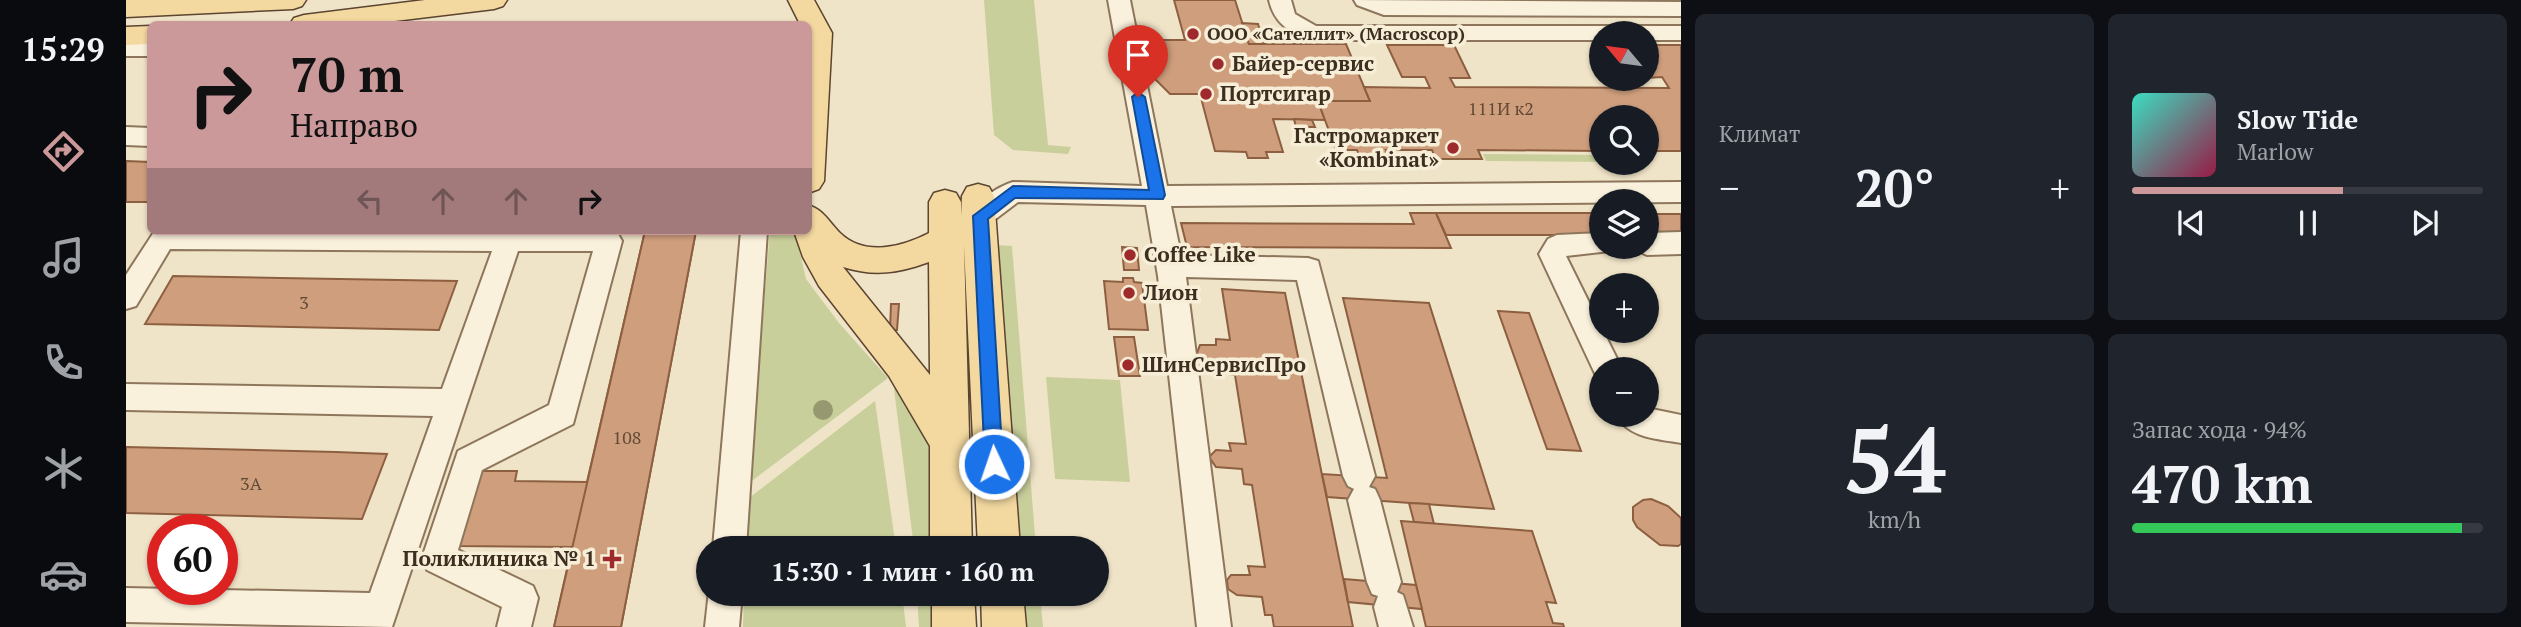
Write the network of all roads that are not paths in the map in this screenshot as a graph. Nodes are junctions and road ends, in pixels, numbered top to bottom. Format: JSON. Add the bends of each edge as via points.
{"nodes":[{"id":1,"x":293,"y":0,"type":"edge"},
{"id":2,"x":494,"y":0,"type":"edge"},
{"id":3,"x":801,"y":0,"type":"edge"},
{"id":4,"x":1119,"y":0,"type":"edge"},
{"id":5,"x":1279,"y":0,"type":"edge"},
{"id":6,"x":1366,"y":0,"type":"edge"},
{"id":7,"x":1625,"y":0,"type":"edge"},
{"id":8,"x":126,"y":8,"type":"edge"},
{"id":9,"x":1464,"y":8,"type":"junction"},
{"id":10,"x":1647,"y":9,"type":"junction"},
{"id":11,"x":1681,"y":9,"type":"edge"},
{"id":12,"x":328,"y":21,"type":"edge"},
{"id":13,"x":809,"y":21,"type":"edge"},
{"id":14,"x":813,"y":32,"type":"edge"},
{"id":15,"x":1479,"y":32,"type":"junction"},
{"id":16,"x":1681,"y":33,"type":"edge"},
{"id":17,"x":147,"y":35,"type":"edge"},
{"id":18,"x":126,"y":36,"type":"edge"},
{"id":19,"x":126,"y":49,"type":"edge"},
{"id":20,"x":147,"y":49,"type":"edge"},
{"id":21,"x":812,"y":62,"type":"edge"},
{"id":22,"x":126,"y":136,"type":"edge"},
{"id":23,"x":147,"y":137,"type":"edge"},
{"id":24,"x":1681,"y":192,"type":"edge"},
{"id":25,"x":1158,"y":195,"type":"junction"},
{"id":26,"x":945,"y":202,"type":"dead end"},
{"id":27,"x":979,"y":206,"type":"junction"},
{"id":28,"x":812,"y":221,"type":"edge"},
{"id":29,"x":754,"y":235,"type":"edge"},
{"id":30,"x":811,"y":235,"type":"edge"},
{"id":31,"x":230,"y":236,"type":"edge"},
{"id":32,"x":509,"y":239,"type":"junction"},
{"id":33,"x":947,"y":240,"type":"junction"},
{"id":34,"x":1681,"y":243,"type":"edge"},
{"id":35,"x":1659,"y":244,"type":"edge"},
{"id":36,"x":1589,"y":245,"type":"edge"},
{"id":37,"x":1171,"y":266,"type":"junction"},
{"id":38,"x":126,"y":298,"type":"edge"},
{"id":39,"x":1601,"y":357,"type":"edge"},
{"id":40,"x":126,"y":397,"type":"edge"},
{"id":41,"x":452,"y":403,"type":"junction"},
{"id":42,"x":1659,"y":425,"type":"edge"},
{"id":43,"x":1681,"y":429,"type":"edge"},
{"id":44,"x":949,"y":444,"type":"junction"},
{"id":45,"x":730,"y":536,"type":"edge"},
{"id":46,"x":951,"y":536,"type":"edge"},
{"id":47,"x":998,"y":536,"type":"edge"},
{"id":48,"x":126,"y":605,"type":"edge"},
{"id":49,"x":1390,"y":605,"type":"edge"},
{"id":50,"x":724,"y":606,"type":"edge"},
{"id":51,"x":953,"y":606,"type":"edge"},
{"id":52,"x":1002,"y":606,"type":"edge"},
{"id":53,"x":377,"y":618,"type":"edge"},
{"id":54,"x":513,"y":627,"type":"edge"},
{"id":55,"x":722,"y":627,"type":"edge"},
{"id":56,"x":954,"y":627,"type":"edge"},
{"id":57,"x":1003,"y":627,"type":"edge"},
{"id":58,"x":1214,"y":627,"type":"edge"}],
"edges":[{"from":1,"to":8,"type":"main road"},
{"from":2,"to":12,"type":"main road"},
{"from":3,"to":13,"type":"main road"},
{"from":4,"to":25,"type":"street"},
{"from":5,"to":15,"type":"street","via":[[1288,20],[1316,33]]},
{"from":6,"to":9,"type":"street","via":[[1384,8]]},
{"from":7,"to":10,"type":"street"},
{"from":9,"to":10,"type":"street"},
{"from":9,"to":15,"type":"street"},
{"from":10,"to":11,"type":"street"},
{"from":14,"to":21,"type":"main road"},
{"from":15,"to":16,"type":"street"},
{"from":17,"to":18,"type":"main road"},
{"from":19,"to":20,"type":"street"},
{"from":22,"to":23,"type":"street"},
{"from":24,"to":25,"type":"street"},
{"from":25,"to":27,"type":"street","via":[[1013,192]]},
{"from":25,"to":37,"type":"street"},
{"from":26,"to":33,"type":"main road"},
{"from":27,"to":33,"type":"main road"},
{"from":27,"to":47,"type":"main road"},
{"from":28,"to":33,"type":"main road","via":[[833,247],[859,258],[894,260],[923,253]]},
{"from":29,"to":45,"type":"street"},
{"from":30,"to":44,"type":"main road","via":[[836,283],[902,365]]},
{"from":31,"to":32,"type":"street"},
{"from":31,"to":38,"type":"street","via":[[163,239]]},
{"from":32,"to":41,"type":"street"},
{"from":32,"to":54,"type":"street","via":[[609,241],[562,414],[469,461],[439,558],[521,598]]},
{"from":33,"to":44,"type":"main road"},
{"from":34,"to":35,"type":"street"},
{"from":36,"to":39,"type":"street","via":[[1557,246],[1552,254]]},
{"from":37,"to":49,"type":"street","via":[[1308,270]]},
{"from":37,"to":58,"type":"street"},
{"from":40,"to":41,"type":"street"},
{"from":41,"to":53,"type":"street"},
{"from":42,"to":43,"type":"street"},
{"from":44,"to":46,"type":"main road"},
{"from":48,"to":53,"type":"street"},
{"from":50,"to":55,"type":"street"},
{"from":51,"to":56,"type":"main road"},
{"from":52,"to":57,"type":"main road"}]}
